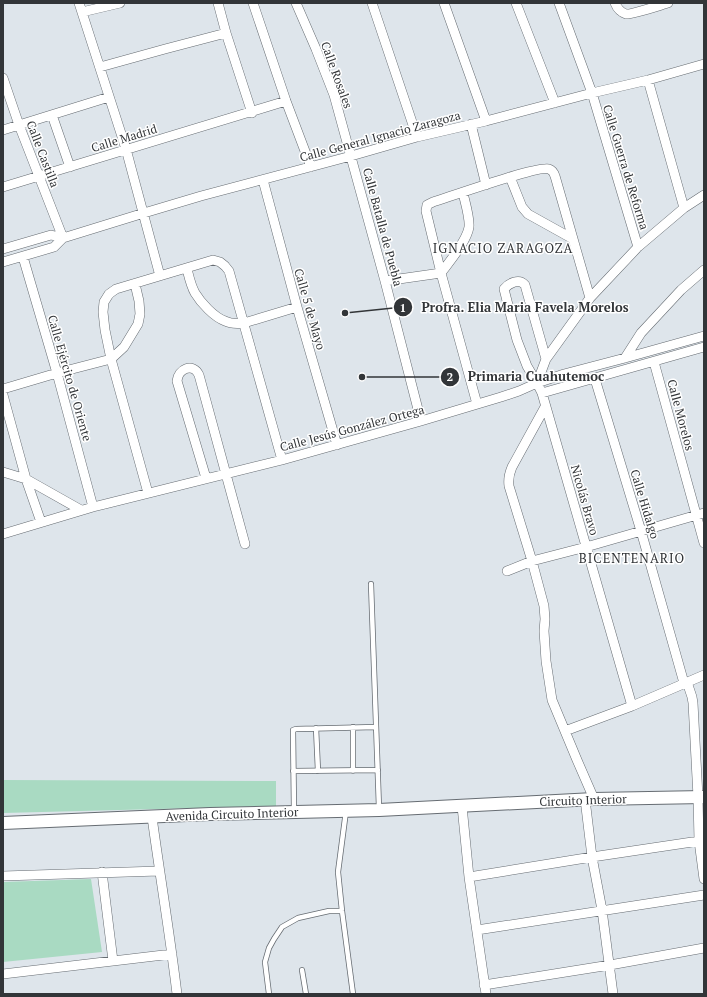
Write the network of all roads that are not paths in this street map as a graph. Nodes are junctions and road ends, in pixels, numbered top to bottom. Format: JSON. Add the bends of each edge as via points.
{"nodes":[{"id":1,"x":120,"y":3,"type":"edge"},
{"id":2,"x":218,"y":3,"type":"edge"},
{"id":3,"x":253,"y":3,"type":"edge"},
{"id":4,"x":296,"y":3,"type":"edge"},
{"id":5,"x":372,"y":3,"type":"edge"},
{"id":6,"x":444,"y":3,"type":"edge"},
{"id":7,"x":516,"y":3,"type":"edge"},
{"id":8,"x":559,"y":3,"type":"edge"},
{"id":9,"x":615,"y":3,"type":"edge"},
{"id":10,"x":668,"y":3,"type":"edge"},
{"id":11,"x":80,"y":7,"type":"edge"},
{"id":12,"x":226,"y":33,"type":"junction"},
{"id":13,"x":704,"y":65,"type":"edge"},
{"id":14,"x":100,"y":67,"type":"junction"},
{"id":15,"x":3,"y":78,"type":"edge"},
{"id":16,"x":648,"y":80,"type":"junction"},
{"id":17,"x":592,"y":93,"type":"junction"},
{"id":18,"x":109,"y":97,"type":"junction"},
{"id":19,"x":286,"y":101,"type":"junction"},
{"id":20,"x":555,"y":103,"type":"junction"},
{"id":21,"x":252,"y":113,"type":"junction"},
{"id":22,"x":52,"y":115,"type":"junction"},
{"id":23,"x":486,"y":121,"type":"junction"},
{"id":24,"x":471,"y":124,"type":"junction"},
{"id":25,"x":19,"y":125,"type":"junction"},
{"id":26,"x":3,"y":130,"type":"edge"},
{"id":27,"x":417,"y":137,"type":"junction"},
{"id":28,"x":126,"y":150,"type":"junction"},
{"id":29,"x":351,"y":156,"type":"junction"},
{"id":30,"x":70,"y":167,"type":"junction"},
{"id":31,"x":311,"y":167,"type":"junction"},
{"id":32,"x":39,"y":176,"type":"junction"},
{"id":33,"x":510,"y":178,"type":"junction"},
{"id":34,"x":263,"y":180,"type":"junction"},
{"id":35,"x":486,"y":185,"type":"junction"},
{"id":36,"x":3,"y":187,"type":"edge"},
{"id":37,"x":463,"y":193,"type":"junction"},
{"id":38,"x":704,"y":195,"type":"edge"},
{"id":39,"x":684,"y":208,"type":"junction"},
{"id":40,"x":144,"y":213,"type":"junction"},
{"id":41,"x":63,"y":238,"type":"junction"},
{"id":42,"x":573,"y":239,"type":"junction"},
{"id":43,"x":638,"y":247,"type":"junction"},
{"id":44,"x":3,"y":249,"type":"edge"},
{"id":45,"x":23,"y":257,"type":"junction"},
{"id":46,"x":3,"y":262,"type":"edge"},
{"id":47,"x":187,"y":269,"type":"junction"},
{"id":48,"x":704,"y":270,"type":"edge"},
{"id":49,"x":441,"y":273,"type":"junction"},
{"id":50,"x":160,"y":276,"type":"junction"},
{"id":51,"x":385,"y":281,"type":"junction"},
{"id":52,"x":135,"y":284,"type":"junction"},
{"id":53,"x":590,"y":298,"type":"junction"},
{"id":54,"x":297,"y":307,"type":"junction"},
{"id":55,"x":244,"y":323,"type":"junction"},
{"id":56,"x":704,"y":336,"type":"edge"},
{"id":57,"x":704,"y":347,"type":"edge"},
{"id":58,"x":546,"y":358,"type":"junction"},
{"id":59,"x":625,"y":358,"type":"junction"},
{"id":60,"x":111,"y":359,"type":"junction"},
{"id":61,"x":654,"y":362,"type":"junction"},
{"id":62,"x":57,"y":373,"type":"junction"},
{"id":63,"x":595,"y":379,"type":"junction"},
{"id":64,"x":537,"y":383,"type":"junction"},
{"id":65,"x":3,"y":389,"type":"edge"},
{"id":66,"x":542,"y":394,"type":"junction"},
{"id":67,"x":3,"y":395,"type":"edge"},
{"id":68,"x":477,"y":404,"type":"junction"},
{"id":69,"x":545,"y":407,"type":"junction"},
{"id":70,"x":421,"y":422,"type":"junction"},
{"id":71,"x":337,"y":444,"type":"junction"},
{"id":72,"x":282,"y":460,"type":"junction"},
{"id":73,"x":3,"y":472,"type":"edge"},
{"id":74,"x":226,"y":474,"type":"junction"},
{"id":75,"x":206,"y":478,"type":"junction"},
{"id":76,"x":26,"y":479,"type":"junction"},
{"id":77,"x":148,"y":493,"type":"junction"},
{"id":78,"x":93,"y":507,"type":"junction"},
{"id":79,"x":81,"y":510,"type":"junction"},
{"id":80,"x":700,"y":514,"type":"edge"},
{"id":81,"x":41,"y":522,"type":"junction"},
{"id":82,"x":641,"y":531,"type":"junction"},
{"id":83,"x":3,"y":534,"type":"edge"},
{"id":84,"x":704,"y":543,"type":"edge"},
{"id":85,"x":245,"y":544,"type":"dead end"},
{"id":86,"x":586,"y":547,"type":"junction"},
{"id":87,"x":532,"y":561,"type":"junction"},
{"id":88,"x":507,"y":571,"type":"dead end"},
{"id":89,"x":371,"y":584,"type":"dead end"},
{"id":90,"x":704,"y":675,"type":"edge"},
{"id":91,"x":686,"y":682,"type":"junction"},
{"id":92,"x":632,"y":706,"type":"junction"},
{"id":93,"x":352,"y":727,"type":"junction"},
{"id":94,"x":376,"y":727,"type":"junction"},
{"id":95,"x":316,"y":728,"type":"junction"},
{"id":96,"x":565,"y":732,"type":"junction"},
{"id":97,"x":378,"y":770,"type":"junction"},
{"id":98,"x":293,"y":771,"type":"junction"},
{"id":99,"x":318,"y":771,"type":"junction"},
{"id":100,"x":353,"y":771,"type":"junction"},
{"id":101,"x":701,"y":797,"type":"edge"},
{"id":102,"x":590,"y":799,"type":"junction"},
{"id":103,"x":462,"y":806,"type":"junction"},
{"id":104,"x":379,"y":810,"type":"junction"},
{"id":105,"x":346,"y":811,"type":"junction"},
{"id":106,"x":294,"y":813,"type":"junction"},
{"id":107,"x":152,"y":817,"type":"junction"},
{"id":108,"x":3,"y":823,"type":"edge"},
{"id":109,"x":699,"y":841,"type":"junction"},
{"id":110,"x":592,"y":857,"type":"junction"},
{"id":111,"x":159,"y":871,"type":"junction"},
{"id":112,"x":102,"y":872,"type":"junction"},
{"id":113,"x":3,"y":876,"type":"edge"},
{"id":114,"x":469,"y":877,"type":"junction"},
{"id":115,"x":704,"y":879,"type":"edge"},
{"id":116,"x":704,"y":895,"type":"edge"},
{"id":117,"x":602,"y":910,"type":"junction"},
{"id":118,"x":342,"y":911,"type":"junction"},
{"id":119,"x":477,"y":930,"type":"junction"},
{"id":120,"x":704,"y":948,"type":"edge"},
{"id":121,"x":172,"y":954,"type":"junction"},
{"id":122,"x":113,"y":960,"type":"junction"},
{"id":123,"x":610,"y":965,"type":"junction"},
{"id":124,"x":302,"y":970,"type":"dead end"},
{"id":125,"x":3,"y":974,"type":"edge"},
{"id":126,"x":485,"y":990,"type":"edge"},
{"id":127,"x":177,"y":994,"type":"edge"},
{"id":128,"x":269,"y":994,"type":"edge"},
{"id":129,"x":306,"y":994,"type":"edge"},
{"id":130,"x":353,"y":994,"type":"edge"},
{"id":131,"x":613,"y":994,"type":"edge"}],
"edges":[{"from":1,"to":11,"type":"street"},
{"from":2,"to":12,"type":"street"},
{"from":3,"to":19,"type":"street"},
{"from":4,"to":29,"type":"street","name":"Calle Rosales","via":[[334,95]]},
{"from":5,"to":27,"type":"street"},
{"from":6,"to":23,"type":"street"},
{"from":7,"to":20,"type":"street"},
{"from":8,"to":17,"type":"street","name":"Calle Guerra de Reforma"},
{"from":9,"to":10,"type":"street","via":[[618,9],[629,14]]},
{"from":11,"to":14,"type":"street"},
{"from":12,"to":14,"type":"street"},
{"from":12,"to":21,"type":"street"},
{"from":13,"to":16,"type":"street","name":"Calle General Ignacio Zaragoza"},
{"from":14,"to":18,"type":"street"},
{"from":15,"to":25,"type":"street","name":"Calle Castilla"},
{"from":16,"to":17,"type":"street","name":"Calle General Ignacio Zaragoza"},
{"from":16,"to":39,"type":"street"},
{"from":17,"to":20,"type":"street","name":"Calle General Ignacio Zaragoza"},
{"from":17,"to":43,"type":"street","name":"Calle Guerra de Reforma"},
{"from":18,"to":22,"type":"street"},
{"from":18,"to":28,"type":"street"},
{"from":19,"to":21,"type":"street","name":"Calle Madrid"},
{"from":19,"to":31,"type":"street"},
{"from":20,"to":23,"type":"street","name":"Calle General Ignacio Zaragoza"},
{"from":21,"to":28,"type":"street","name":"Calle Madrid"},
{"from":22,"to":25,"type":"street"},
{"from":22,"to":30,"type":"street"},
{"from":23,"to":24,"type":"street","name":"Calle General Ignacio Zaragoza"},
{"from":24,"to":27,"type":"street","name":"Calle General Ignacio Zaragoza"},
{"from":24,"to":35,"type":"street"},
{"from":25,"to":26,"type":"street"},
{"from":25,"to":32,"type":"street","name":"Calle Castilla"},
{"from":27,"to":29,"type":"street","name":"Calle General Ignacio Zaragoza"},
{"from":28,"to":30,"type":"street","name":"Calle Madrid"},
{"from":28,"to":40,"type":"street"},
{"from":29,"to":31,"type":"street","name":"Calle General Ignacio Zaragoza"},
{"from":29,"to":51,"type":"street","name":"Calle Batalla de Puebla"},
{"from":30,"to":32,"type":"street","name":"Calle Madrid"},
{"from":31,"to":34,"type":"street","name":"Calle General Ignacio Zaragoza"},
{"from":32,"to":36,"type":"street","name":"Calle Madrid"},
{"from":32,"to":41,"type":"street","name":"Calle Castilla"},
{"from":33,"to":35,"type":"street"},
{"from":33,"to":42,"type":"street","via":[[522,207],[528,214]]},
{"from":33,"to":42,"type":"street","via":[[543,168],[553,172]]},
{"from":34,"to":40,"type":"street","name":"Calle General Ignacio Zaragoza"},
{"from":34,"to":54,"type":"street","name":"Calle 5 de Mayo"},
{"from":35,"to":37,"type":"street"},
{"from":37,"to":49,"type":"street","via":[[469,227],[465,239]]},
{"from":37,"to":49,"type":"street","via":[[427,205],[426,211]]},
{"from":38,"to":39,"type":"street"},
{"from":39,"to":43,"type":"street"},
{"from":40,"to":41,"type":"street","name":"Calle General Ignacio Zaragoza"},
{"from":40,"to":50,"type":"street"},
{"from":41,"to":44,"type":"street","name":"Calle General Ignacio Zaragoza","via":[[51,235]]},
{"from":41,"to":45,"type":"street","name":"Calle General Ignacio Zaragoza","via":[[54,247]]},
{"from":42,"to":53,"type":"street"},
{"from":43,"to":53,"type":"street"},
{"from":45,"to":46,"type":"street","name":"Calle General Ignacio Zaragoza"},
{"from":45,"to":62,"type":"street","name":"Calle Ejército de Oriente"},
{"from":47,"to":50,"type":"street"},
{"from":47,"to":55,"type":"street","via":[[194,292],[206,308],[224,321]]},
{"from":47,"to":55,"type":"street","via":[[213,260],[225,266],[229,271]]},
{"from":48,"to":59,"type":"street","via":[[681,290],[646,328]]},
{"from":49,"to":51,"type":"street"},
{"from":49,"to":68,"type":"street"},
{"from":50,"to":52,"type":"street"},
{"from":51,"to":70,"type":"street","name":"Calle Batalla de Puebla"},
{"from":52,"to":60,"type":"street","via":[[140,314],[138,324],[124,347]]},
{"from":52,"to":60,"type":"street","via":[[116,289],[104,302],[105,330]]},
{"from":53,"to":58,"type":"street"},
{"from":54,"to":55,"type":"street"},
{"from":54,"to":71,"type":"street","name":"Calle 5 de Mayo"},
{"from":55,"to":72,"type":"street"},
{"from":56,"to":59,"type":"street","name":"Calle Jesús González Ortega"},
{"from":57,"to":61,"type":"street"},
{"from":58,"to":64,"type":"street"},
{"from":58,"to":64,"type":"street","name":"Nicolás Bravo","via":[[525,285],[517,281],[506,286],[504,290],[516,340]]},
{"from":59,"to":64,"type":"street","name":"Calle Jesús González Ortega"},
{"from":60,"to":62,"type":"street"},
{"from":60,"to":77,"type":"street"},
{"from":61,"to":63,"type":"street"},
{"from":61,"to":80,"type":"street","name":"Calle Morelos"},
{"from":62,"to":65,"type":"street"},
{"from":62,"to":78,"type":"street","name":"Calle Ejército de Oriente"},
{"from":63,"to":66,"type":"street"},
{"from":63,"to":82,"type":"street","name":"Calle Hidalgo"},
{"from":64,"to":66,"type":"street","name":"Nicolás Bravo"},
{"from":64,"to":68,"type":"street","name":"Calle Jesús González Ortega"},
{"from":66,"to":69,"type":"street","name":"Nicolás Bravo"},
{"from":67,"to":76,"type":"street"},
{"from":68,"to":70,"type":"street","name":"Calle Jesús González Ortega"},
{"from":69,"to":86,"type":"street","name":"Nicolás Bravo"},
{"from":69,"to":87,"type":"street","via":[[508,479]]},
{"from":70,"to":71,"type":"street","name":"Calle Jesús González Ortega"},
{"from":71,"to":72,"type":"street","name":"Calle Jesús González Ortega"},
{"from":72,"to":74,"type":"street","name":"Calle Jesús González Ortega"},
{"from":73,"to":76,"type":"street"},
{"from":74,"to":75,"type":"street","name":"Calle Jesús González Ortega"},
{"from":74,"to":75,"type":"street","via":[[199,374],[192,368],[186,368],[180,372],[178,381]]},
{"from":74,"to":85,"type":"street"},
{"from":75,"to":77,"type":"street","name":"Calle Jesús González Ortega"},
{"from":76,"to":79,"type":"street"},
{"from":76,"to":81,"type":"street"},
{"from":77,"to":78,"type":"street","name":"Calle Jesús González Ortega"},
{"from":78,"to":79,"type":"street","name":"Calle Jesús González Ortega"},
{"from":79,"to":81,"type":"street","name":"Calle Jesús González Ortega"},
{"from":80,"to":82,"type":"street"},
{"from":80,"to":84,"type":"street","name":"Calle Morelos"},
{"from":81,"to":83,"type":"street","name":"Calle Jesús González Ortega"},
{"from":82,"to":86,"type":"street"},
{"from":82,"to":91,"type":"street","name":"Calle Hidalgo"},
{"from":86,"to":87,"type":"street"},
{"from":86,"to":92,"type":"street","name":"Nicolás Bravo"},
{"from":87,"to":88,"type":"street"},
{"from":87,"to":96,"type":"street","via":[[544,606],[546,661],[552,700]]},
{"from":89,"to":94,"type":"lane"},
{"from":90,"to":91,"type":"street"},
{"from":91,"to":92,"type":"street"},
{"from":91,"to":101,"type":"street","name":"Calle Hidalgo","via":[[693,700]]},
{"from":92,"to":96,"type":"street"},
{"from":93,"to":94,"type":"lane"},
{"from":93,"to":95,"type":"lane"},
{"from":93,"to":100,"type":"lane"},
{"from":94,"to":97,"type":"lane"},
{"from":95,"to":98,"type":"lane","via":[[293,730]]},
{"from":95,"to":99,"type":"lane"},
{"from":96,"to":102,"type":"street"},
{"from":97,"to":100,"type":"lane"},
{"from":97,"to":104,"type":"lane"},
{"from":98,"to":99,"type":"lane"},
{"from":98,"to":106,"type":"lane"},
{"from":99,"to":100,"type":"lane"},
{"from":101,"to":102,"type":"main road","name":"Circuito Interior"},
{"from":101,"to":109,"type":"street","name":"Calle Hidalgo"},
{"from":102,"to":103,"type":"main road","name":"Circuito Interior"},
{"from":102,"to":110,"type":"street"},
{"from":103,"to":104,"type":"main road","name":"Avenida Circuito Interior"},
{"from":103,"to":114,"type":"street"},
{"from":104,"to":105,"type":"main road","name":"Avenida Circuito Interior"},
{"from":105,"to":106,"type":"main road","name":"Avenida Circuito Interior"},
{"from":105,"to":118,"type":"lane","via":[[338,872]]},
{"from":106,"to":107,"type":"main road","name":"Avenida Circuito Interior"},
{"from":107,"to":108,"type":"main road","name":"Avenida Circuito Interior"},
{"from":107,"to":111,"type":"street"},
{"from":109,"to":110,"type":"street"},
{"from":109,"to":115,"type":"street","name":"Calle Hidalgo"},
{"from":110,"to":114,"type":"street"},
{"from":110,"to":117,"type":"street"},
{"from":111,"to":112,"type":"street"},
{"from":111,"to":121,"type":"street"},
{"from":112,"to":113,"type":"street"},
{"from":112,"to":122,"type":"street"},
{"from":114,"to":119,"type":"street"},
{"from":116,"to":117,"type":"street"},
{"from":117,"to":119,"type":"street"},
{"from":117,"to":123,"type":"street"},
{"from":118,"to":128,"type":"lane","via":[[329,911],[298,918],[282,927],[265,962]]},
{"from":118,"to":130,"type":"lane"},
{"from":119,"to":126,"type":"street"},
{"from":120,"to":123,"type":"street"},
{"from":121,"to":122,"type":"street"},
{"from":121,"to":127,"type":"street"},
{"from":122,"to":125,"type":"street"},
{"from":123,"to":126,"type":"street"},
{"from":123,"to":131,"type":"street"},
{"from":124,"to":129,"type":"lane"}]}
